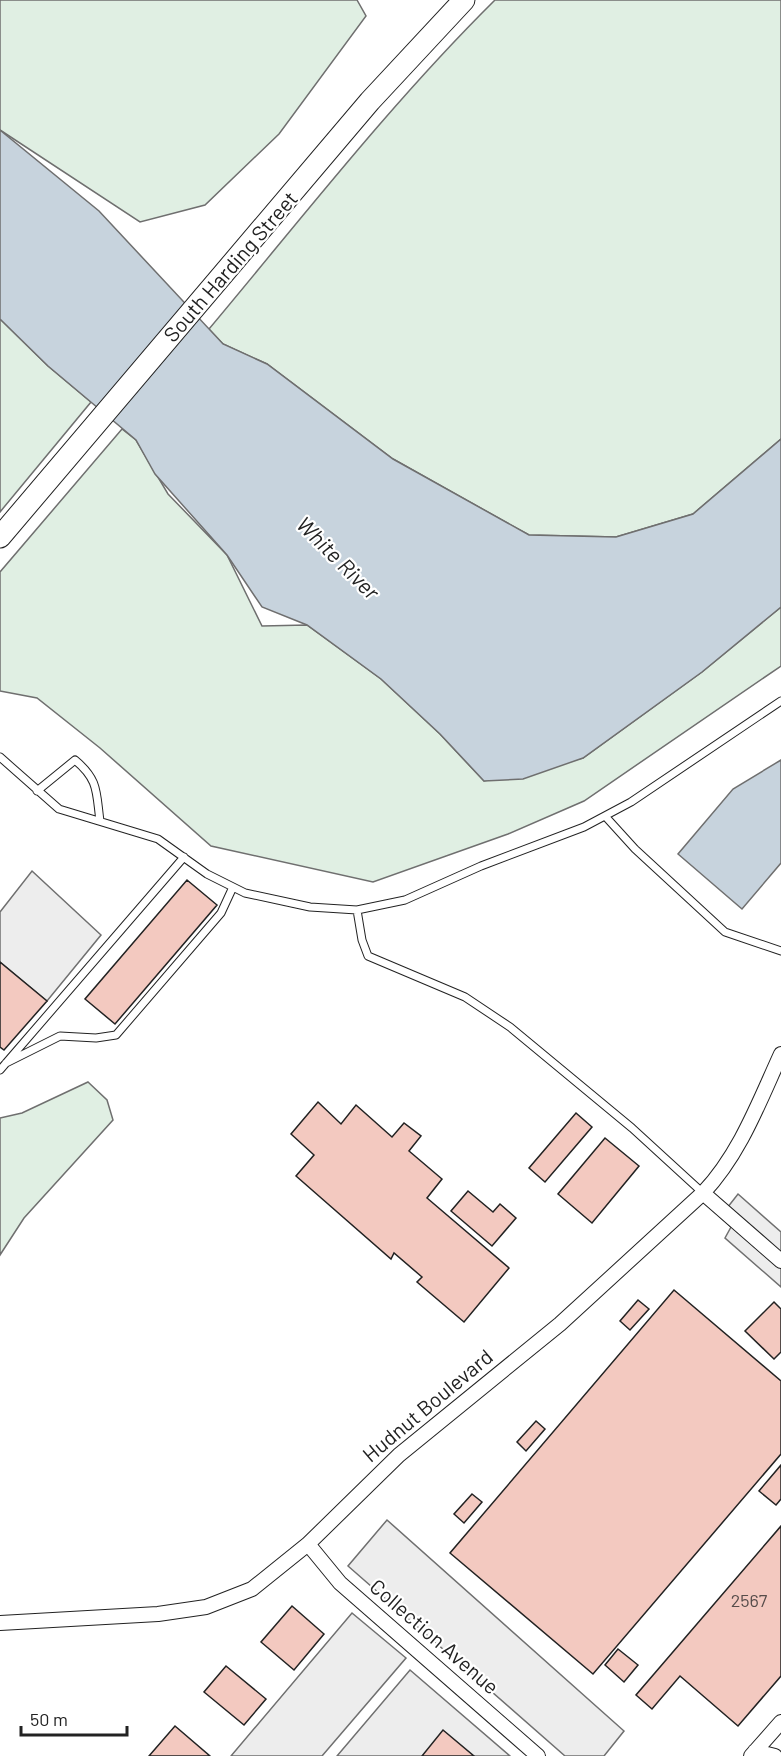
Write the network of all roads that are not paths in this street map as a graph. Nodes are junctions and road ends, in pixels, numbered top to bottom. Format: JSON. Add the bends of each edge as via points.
{"nodes":[{"id":1,"x":464,"y":0,"type":"edge"},
{"id":2,"x":0,"y":537,"type":"edge"},
{"id":3,"x":781,"y":701,"type":"edge"},
{"id":4,"x":0,"y":757,"type":"edge"},
{"id":5,"x":37,"y":791,"type":"junction"},
{"id":6,"x":605,"y":816,"type":"junction"},
{"id":7,"x":100,"y":821,"type":"junction"},
{"id":8,"x":184,"y":857,"type":"junction"},
{"id":9,"x":233,"y":887,"type":"junction"},
{"id":10,"x":357,"y":910,"type":"junction"},
{"id":11,"x":781,"y":951,"type":"edge"},
{"id":12,"x":781,"y":1054,"type":"edge"},
{"id":13,"x":6,"y":1063,"type":"junction"},
{"id":14,"x":0,"y":1070,"type":"edge"},
{"id":15,"x":703,"y":1193,"type":"junction"},
{"id":16,"x":781,"y":1261,"type":"edge"},
{"id":17,"x":308,"y":1544,"type":"junction"},
{"id":18,"x":0,"y":1623,"type":"edge"},
{"id":19,"x":781,"y":1722,"type":"edge"},
{"id":20,"x":754,"y":1754,"type":"edge"},
{"id":21,"x":538,"y":1756,"type":"edge"},
{"id":22,"x":775,"y":1756,"type":"edge"}],
"edges":[{"from":1,"to":2,"type":"main road","name":"South Harding Street","via":[[370,101]]},
{"from":3,"to":6,"type":"lane"},
{"from":4,"to":5,"type":"lane"},
{"from":5,"to":7,"type":"lane","via":[[59,809]]},
{"from":5,"to":7,"type":"lane","via":[[75,760],[90,772]]},
{"from":6,"to":10,"type":"lane","via":[[405,900]]},
{"from":6,"to":11,"type":"lane","via":[[725,932]]},
{"from":7,"to":8,"type":"lane","via":[[158,839]]},
{"from":8,"to":9,"type":"lane"},
{"from":8,"to":13,"type":"lane"},
{"from":9,"to":10,"type":"lane","via":[[310,907]]},
{"from":9,"to":13,"type":"lane","via":[[221,913],[116,1035],[60,1036]]},
{"from":10,"to":15,"type":"lane","via":[[368,956],[465,997],[510,1027]]},
{"from":12,"to":15,"type":"street","name":"Hudnut Boulevard","via":[[738,1144]]},
{"from":13,"to":14,"type":"lane"},
{"from":15,"to":16,"type":"street"},
{"from":15,"to":17,"type":"street","name":"Hudnut Boulevard","via":[[560,1324],[399,1455]]},
{"from":17,"to":18,"type":"street","name":"Hudnut Boulevard","via":[[252,1589],[206,1607],[158,1614]]},
{"from":17,"to":21,"type":"street","name":"Collection Avenue","via":[[340,1583]]},
{"from":19,"to":20,"type":"street"},
{"from":20,"to":22,"type":"street"}]}
